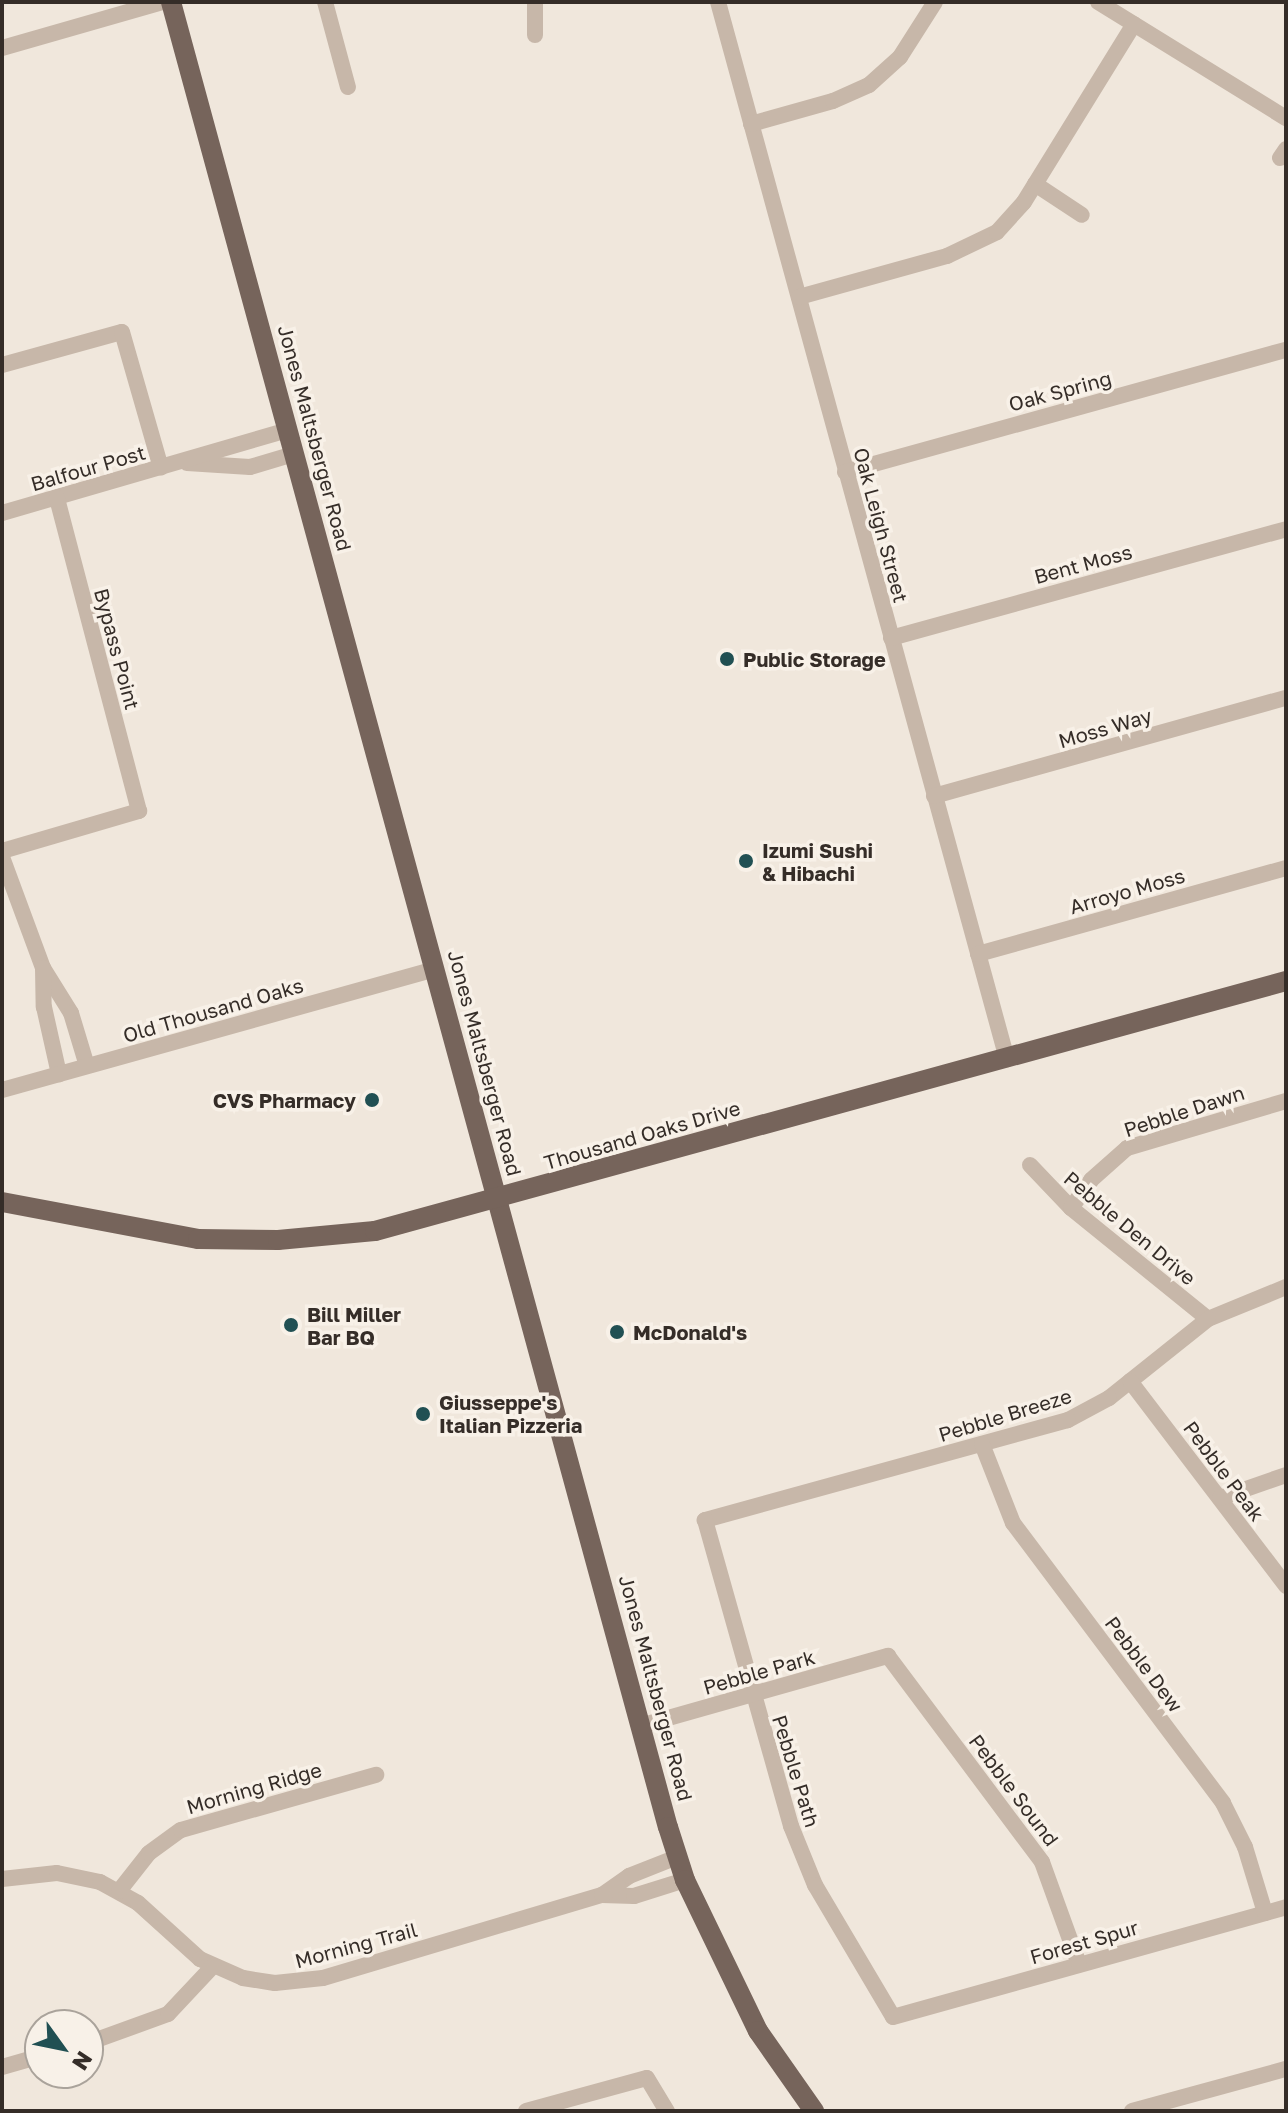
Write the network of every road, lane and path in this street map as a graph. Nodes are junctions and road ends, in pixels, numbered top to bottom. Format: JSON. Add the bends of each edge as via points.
{"nodes":[{"id":1,"x":162,"y":2,"type":"edge"},
{"id":2,"x":171,"y":2,"type":"edge"},
{"id":3,"x":325,"y":2,"type":"edge"},
{"id":4,"x":535,"y":2,"type":"edge"},
{"id":5,"x":718,"y":2,"type":"edge"},
{"id":6,"x":935,"y":2,"type":"edge"},
{"id":7,"x":1098,"y":2,"type":"edge"},
{"id":8,"x":1134,"y":24,"type":"junction"},
{"id":9,"x":535,"y":35,"type":"dead end"},
{"id":10,"x":2,"y":48,"type":"edge"},
{"id":11,"x":348,"y":87,"type":"dead end"},
{"id":12,"x":1286,"y":118,"type":"edge"},
{"id":13,"x":751,"y":124,"type":"junction"},
{"id":14,"x":1035,"y":184,"type":"junction"},
{"id":15,"x":1082,"y":215,"type":"dead end"},
{"id":16,"x":799,"y":297,"type":"junction"},
{"id":17,"x":1286,"y":350,"type":"edge"},
{"id":18,"x":2,"y":365,"type":"edge"},
{"id":19,"x":288,"y":430,"type":"junction"},
{"id":20,"x":294,"y":454,"type":"junction"},
{"id":21,"x":185,"y":463,"type":"junction"},
{"id":22,"x":161,"y":468,"type":"junction"},
{"id":23,"x":845,"y":472,"type":"junction"},
{"id":24,"x":57,"y":498,"type":"junction"},
{"id":25,"x":2,"y":513,"type":"edge"},
{"id":26,"x":1286,"y":529,"type":"edge"},
{"id":27,"x":891,"y":638,"type":"junction"},
{"id":28,"x":1286,"y":698,"type":"edge"},
{"id":29,"x":934,"y":796,"type":"junction"},
{"id":30,"x":2,"y":854,"type":"edge"},
{"id":31,"x":1286,"y":868,"type":"edge"},
{"id":32,"x":978,"y":954,"type":"junction"},
{"id":33,"x":43,"y":968,"type":"junction"},
{"id":34,"x":434,"y":969,"type":"junction"},
{"id":35,"x":1286,"y":981,"type":"edge"},
{"id":36,"x":1007,"y":1059,"type":"junction"},
{"id":37,"x":87,"y":1066,"type":"junction"},
{"id":38,"x":59,"y":1074,"type":"junction"},
{"id":39,"x":2,"y":1090,"type":"edge"},
{"id":40,"x":1286,"y":1101,"type":"edge"},
{"id":41,"x":1030,"y":1165,"type":"dead end"},
{"id":42,"x":497,"y":1200,"type":"junction"},
{"id":43,"x":2,"y":1202,"type":"edge"},
{"id":44,"x":1071,"y":1208,"type":"junction"},
{"id":45,"x":1286,"y":1287,"type":"edge"},
{"id":46,"x":1208,"y":1319,"type":"junction"},
{"id":47,"x":1130,"y":1381,"type":"junction"},
{"id":48,"x":982,"y":1444,"type":"junction"},
{"id":49,"x":1286,"y":1475,"type":"edge"},
{"id":50,"x":1220,"y":1498,"type":"junction"},
{"id":51,"x":705,"y":1520,"type":"joint"},
{"id":52,"x":1286,"y":1586,"type":"edge"},
{"id":53,"x":888,"y":1656,"type":"joint"},
{"id":54,"x":752,"y":1695,"type":"junction"},
{"id":55,"x":640,"y":1726,"type":"junction"},
{"id":56,"x":376,"y":1775,"type":"dead end"},
{"id":57,"x":677,"y":1857,"type":"junction"},
{"id":58,"x":2,"y":1879,"type":"edge"},
{"id":59,"x":685,"y":1880,"type":"junction"},
{"id":60,"x":119,"y":1891,"type":"junction"},
{"id":61,"x":602,"y":1895,"type":"junction"},
{"id":62,"x":1286,"y":1907,"type":"edge"},
{"id":63,"x":1265,"y":1913,"type":"junction"},
{"id":64,"x":1079,"y":1964,"type":"junction"},
{"id":65,"x":213,"y":1966,"type":"junction"},
{"id":66,"x":893,"y":2017,"type":"joint"},
{"id":67,"x":104,"y":2037,"type":"edge"},
{"id":68,"x":24,"y":2061,"type":"edge"},
{"id":69,"x":2,"y":2067,"type":"edge"},
{"id":70,"x":1286,"y":2069,"type":"edge"},
{"id":71,"x":526,"y":2111,"type":"edge"},
{"id":72,"x":667,"y":2111,"type":"edge"},
{"id":73,"x":814,"y":2111,"type":"edge"},
{"id":74,"x":1132,"y":2111,"type":"edge"}],
"edges":[{"from":1,"to":10,"type":"street"},
{"from":2,"to":19,"type":"main road","name":"Jones Maltsberger Road"},
{"from":3,"to":11,"type":"street"},
{"from":4,"to":9,"type":"street"},
{"from":5,"to":13,"type":"street","name":"Oak Leigh Street"},
{"from":6,"to":13,"type":"street","via":[[900,57],[869,85]]},
{"from":7,"to":8,"type":"street"},
{"from":8,"to":12,"type":"street"},
{"from":8,"to":14,"type":"street"},
{"from":13,"to":16,"type":"street","name":"Oak Leigh Street"},
{"from":14,"to":15,"type":"street"},
{"from":14,"to":16,"type":"street","via":[[1007,223],[974,246]]},
{"from":16,"to":23,"type":"street","name":"Oak Leigh Street"},
{"from":17,"to":23,"type":"street","name":"Oak Spring"},
{"from":18,"to":22,"type":"street","via":[[122,332]]},
{"from":19,"to":20,"type":"main road","name":"Jones Maltsberger Road"},
{"from":19,"to":21,"type":"street","name":"Balfour Post"},
{"from":20,"to":21,"type":"street","name":"Balfour Post","via":[[250,467]]},
{"from":20,"to":34,"type":"main road","name":"Jones Maltsberger Road"},
{"from":21,"to":22,"type":"street","name":"Balfour Post"},
{"from":22,"to":24,"type":"street","name":"Balfour Post"},
{"from":23,"to":27,"type":"street","name":"Oak Leigh Street"},
{"from":24,"to":25,"type":"street","name":"Balfour Post"},
{"from":24,"to":30,"type":"street","name":"Bypass Point","via":[[139,811]]},
{"from":26,"to":27,"type":"street","name":"Bent Moss"},
{"from":27,"to":29,"type":"street","name":"Oak Leigh Street"},
{"from":28,"to":29,"type":"street","name":"Moss Way"},
{"from":29,"to":32,"type":"street","name":"Oak Leigh Street"},
{"from":30,"to":33,"type":"street"},
{"from":31,"to":32,"type":"street","name":"Arroyo Moss"},
{"from":32,"to":36,"type":"street","name":"Oak Leigh Street"},
{"from":33,"to":37,"type":"street","via":[[71,1013]]},
{"from":33,"to":38,"type":"street","via":[[44,1007]]},
{"from":34,"to":37,"type":"street","name":"Old Thousand Oaks"},
{"from":34,"to":42,"type":"main road","name":"Jones Maltsberger Road"},
{"from":35,"to":36,"type":"main road","name":"Thousand Oaks Drive"},
{"from":36,"to":42,"type":"main road","name":"Thousand Oaks Drive"},
{"from":37,"to":38,"type":"street","name":"Old Thousand Oaks"},
{"from":38,"to":39,"type":"street","name":"Old Thousand Oaks"},
{"from":40,"to":44,"type":"street","name":"Pebble Dawn","via":[[1127,1148],[1091,1180]]},
{"from":41,"to":44,"type":"street","name":"Pebble Den Drive"},
{"from":42,"to":43,"type":"main road","name":"Thousand Oaks Drive","via":[[412,1224],[278,1240],[167,1236]]},
{"from":42,"to":55,"type":"main road","name":"Jones Maltsberger Road"},
{"from":44,"to":46,"type":"street","name":"Pebble Den Drive"},
{"from":45,"to":46,"type":"street","name":"Pebble Breeze"},
{"from":46,"to":47,"type":"street","name":"Pebble Breeze"},
{"from":47,"to":48,"type":"street","name":"Pebble Breeze","via":[[1068,1420]]},
{"from":47,"to":50,"type":"street","name":"Pebble Peak"},
{"from":48,"to":51,"type":"street","name":"Pebble Breeze"},
{"from":48,"to":63,"type":"street","name":"Pebble Dew","via":[[1013,1523],[1223,1803],[1245,1847]]},
{"from":49,"to":50,"type":"street"},
{"from":50,"to":52,"type":"street","name":"Pebble Peak"},
{"from":51,"to":54,"type":"street","name":"Pebble Path"},
{"from":53,"to":54,"type":"street","name":"Pebble Park"},
{"from":53,"to":64,"type":"street","name":"Pebble Sound","via":[[1042,1862]]},
{"from":54,"to":55,"type":"street","name":"Pebble Park"},
{"from":54,"to":66,"type":"street","name":"Pebble Path","via":[[782,1802],[815,1885]]},
{"from":55,"to":57,"type":"main road","name":"Jones Maltsberger Road"},
{"from":56,"to":60,"type":"street","name":"Morning Ridge","via":[[181,1830],[149,1853]]},
{"from":57,"to":59,"type":"main road","name":"Jones Maltsberger Road"},
{"from":57,"to":61,"type":"street","name":"Morning Trail","via":[[629,1876]]},
{"from":58,"to":60,"type":"street","name":"Morning Trail","via":[[57,1873]]},
{"from":59,"to":61,"type":"street","name":"Morning Trail","via":[[634,1896]]},
{"from":59,"to":73,"type":"main road","name":"Jones Maltsberger Road","via":[[758,2031]]},
{"from":60,"to":65,"type":"street","name":"Morning Trail"},
{"from":61,"to":65,"type":"street","name":"Morning Trail","via":[[307,1982],[259,1982]]},
{"from":62,"to":63,"type":"street","name":"Forest Spur"},
{"from":63,"to":64,"type":"street","name":"Forest Spur"},
{"from":64,"to":66,"type":"street","name":"Forest Spur"},
{"from":65,"to":67,"type":"street","via":[[168,2014]]},
{"from":68,"to":69,"type":"street"},
{"from":70,"to":74,"type":"street"},
{"from":71,"to":72,"type":"street","via":[[647,2078]]}]}
